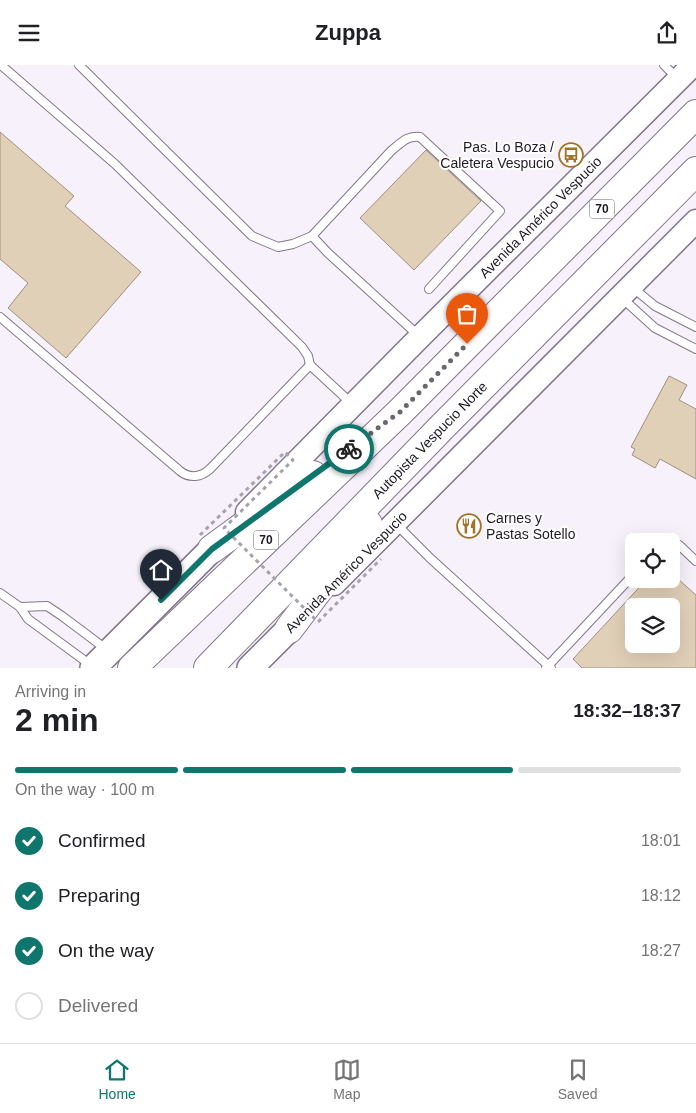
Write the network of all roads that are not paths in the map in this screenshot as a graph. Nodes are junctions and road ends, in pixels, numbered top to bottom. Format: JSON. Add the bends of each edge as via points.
{"nodes":[{"id":1,"x":1,"y":65,"type":"edge"},
{"id":2,"x":79,"y":65,"type":"edge"},
{"id":3,"x":679,"y":70,"type":"edge"},
{"id":4,"x":696,"y":114,"type":"edge"},
{"id":5,"x":696,"y":171,"type":"edge"},
{"id":6,"x":696,"y":221,"type":"edge"},
{"id":7,"x":312,"y":236,"type":"junction"},
{"id":8,"x":429,"y":289,"type":"dead end"},
{"id":9,"x":626,"y":291,"type":"junction"},
{"id":10,"x":0,"y":317,"type":"edge"},
{"id":11,"x":696,"y":327,"type":"edge"},
{"id":12,"x":420,"y":337,"type":"junction"},
{"id":13,"x":696,"y":349,"type":"edge"},
{"id":14,"x":310,"y":365,"type":"junction"},
{"id":15,"x":352,"y":405,"type":"junction"},
{"id":16,"x":400,"y":412,"type":"junction"},
{"id":17,"x":442,"y":427,"type":"junction"},
{"id":18,"x":396,"y":524,"type":"junction"},
{"id":19,"x":206,"y":542,"type":"junction"},
{"id":20,"x":680,"y":546,"type":"edge"},
{"id":21,"x":696,"y":561,"type":"edge"},
{"id":22,"x":625,"y":584,"type":"edge"},
{"id":23,"x":0,"y":593,"type":"edge"},
{"id":24,"x":20,"y":607,"type":"junction"},
{"id":25,"x":289,"y":629,"type":"junction"},
{"id":26,"x":99,"y":663,"type":"edge"},
{"id":27,"x":549,"y":667,"type":"edge"},
{"id":28,"x":132,"y":668,"type":"edge"},
{"id":29,"x":208,"y":668,"type":"edge"},
{"id":30,"x":250,"y":668,"type":"edge"}],
"edges":[{"from":1,"to":14,"type":"lane","via":[[115,164],[302,347]]},
{"from":2,"to":7,"type":"lane","via":[[252,235],[278,247]]},
{"from":3,"to":12,"type":"main road","name":"Avenida Américo Vespucio"},
{"from":4,"to":16,"type":"highway","number":"70"},
{"from":5,"to":17,"type":"highway","name":"Autopista Vespucio Norte"},
{"from":6,"to":9,"type":"main road","name":"Avenida Américo Vespucio"},
{"from":7,"to":8,"type":"lane","via":[[391,151],[412,136],[420,137],[500,211]]},
{"from":7,"to":12,"type":"lane"},
{"from":9,"to":11,"type":"lane"},
{"from":9,"to":13,"type":"lane","via":[[655,327]]},
{"from":9,"to":18,"type":"main road","name":"Avenida Américo Vespucio"},
{"from":10,"to":14,"type":"lane","via":[[188,476],[200,476],[210,469]]},
{"from":12,"to":15,"type":"main road","name":"Avenida Américo Vespucio"},
{"from":14,"to":15,"type":"lane"},
{"from":15,"to":19,"type":"main road","name":"Avenida Américo Vespucio"},
{"from":16,"to":19,"type":"highway"},
{"from":16,"to":28,"type":"highway","number":"70"},
{"from":17,"to":25,"type":"highway"},
{"from":17,"to":29,"type":"highway","name":"Autopista Vespucio Norte"},
{"from":18,"to":25,"type":"main road","name":"Avenida Américo Vespucio"},
{"from":18,"to":27,"type":"lane"},
{"from":19,"to":26,"type":"main road","name":"Avenida Américo Vespucio"},
{"from":20,"to":21,"type":"lane"},
{"from":22,"to":27,"type":"lane"},
{"from":23,"to":24,"type":"lane"},
{"from":24,"to":26,"type":"lane","via":[[28,619]]},
{"from":24,"to":26,"type":"lane","via":[[47,607],[62,616]]},
{"from":25,"to":30,"type":"main road","name":"Avenida Américo Vespucio"}]}
